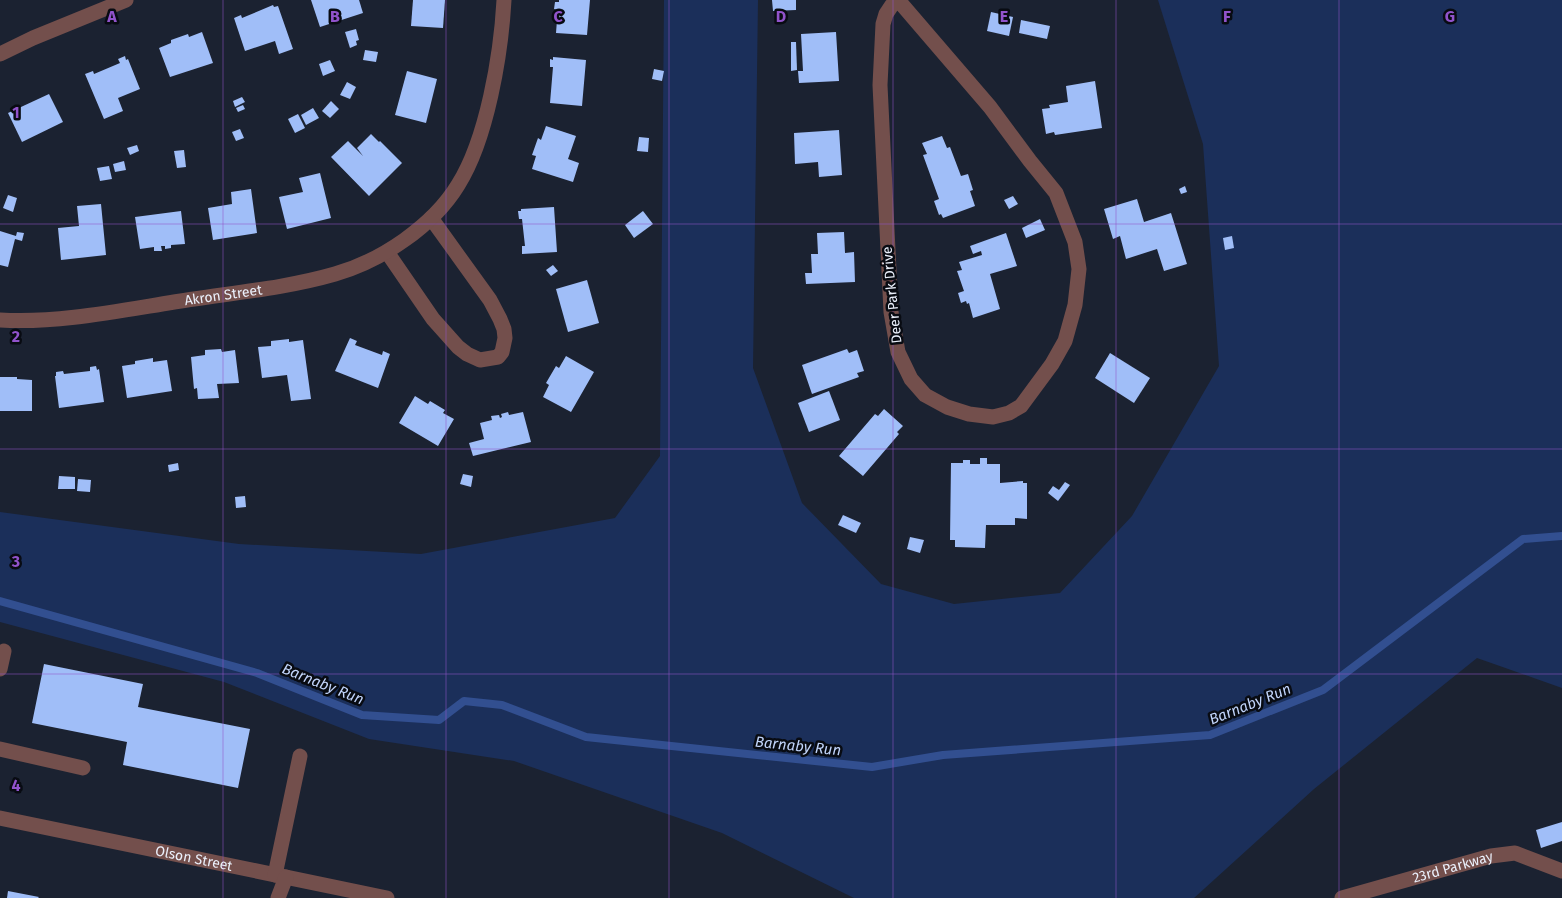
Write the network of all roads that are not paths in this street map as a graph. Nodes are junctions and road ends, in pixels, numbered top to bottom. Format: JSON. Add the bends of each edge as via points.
{"nodes":[{"id":1,"x":126,"y":0,"type":"edge"},
{"id":2,"x":504,"y":0,"type":"edge"},
{"id":3,"x":900,"y":1,"type":"edge"},
{"id":4,"x":0,"y":54,"type":"edge"},
{"id":5,"x":430,"y":218,"type":"junction"},
{"id":6,"x":387,"y":252,"type":"junction"},
{"id":7,"x":0,"y":320,"type":"edge"},
{"id":8,"x":4,"y":651,"type":"dead end"},
{"id":9,"x":0,"y":669,"type":"edge"},
{"id":10,"x":0,"y":749,"type":"edge"},
{"id":11,"x":300,"y":756,"type":"dead end"},
{"id":12,"x":83,"y":768,"type":"dead end"},
{"id":13,"x":0,"y":818,"type":"edge"},
{"id":14,"x":1562,"y":871,"type":"edge"},
{"id":15,"x":280,"y":876,"type":"junction"},
{"id":16,"x":278,"y":898,"type":"edge"},
{"id":17,"x":383,"y":898,"type":"edge"},
{"id":18,"x":1342,"y":898,"type":"edge"}],
"edges":[{"from":1,"to":4,"type":"street"},
{"from":2,"to":5,"type":"street","name":"Akron Street","via":[[493,82],[476,151],[457,187]]},
{"from":3,"to":3,"type":"street","name":"Deer Park Drive","via":[[892,5],[883,24],[880,85],[891,302],[898,352],[911,379],[925,395],[969,414],[993,416],[1009,413],[1021,406],[1066,341],[1079,269],[1075,242],[1056,193],[990,107]]},
{"from":5,"to":6,"type":"street","name":"Akron Street"},
{"from":5,"to":6,"type":"street","via":[[490,300],[500,319],[505,338],[498,357],[480,360],[458,347],[433,319]]},
{"from":6,"to":7,"type":"street","name":"Akron Street","via":[[336,274],[286,286],[27,322]]},
{"from":8,"to":9,"type":"street"},
{"from":10,"to":12,"type":"street"},
{"from":11,"to":15,"type":"street"},
{"from":13,"to":15,"type":"street","name":"Olson Street"},
{"from":14,"to":18,"type":"street","name":"23rd Parkway","via":[[1515,853],[1491,856]]},
{"from":15,"to":16,"type":"street"},
{"from":15,"to":17,"type":"street","name":"Olson Street"}]}
